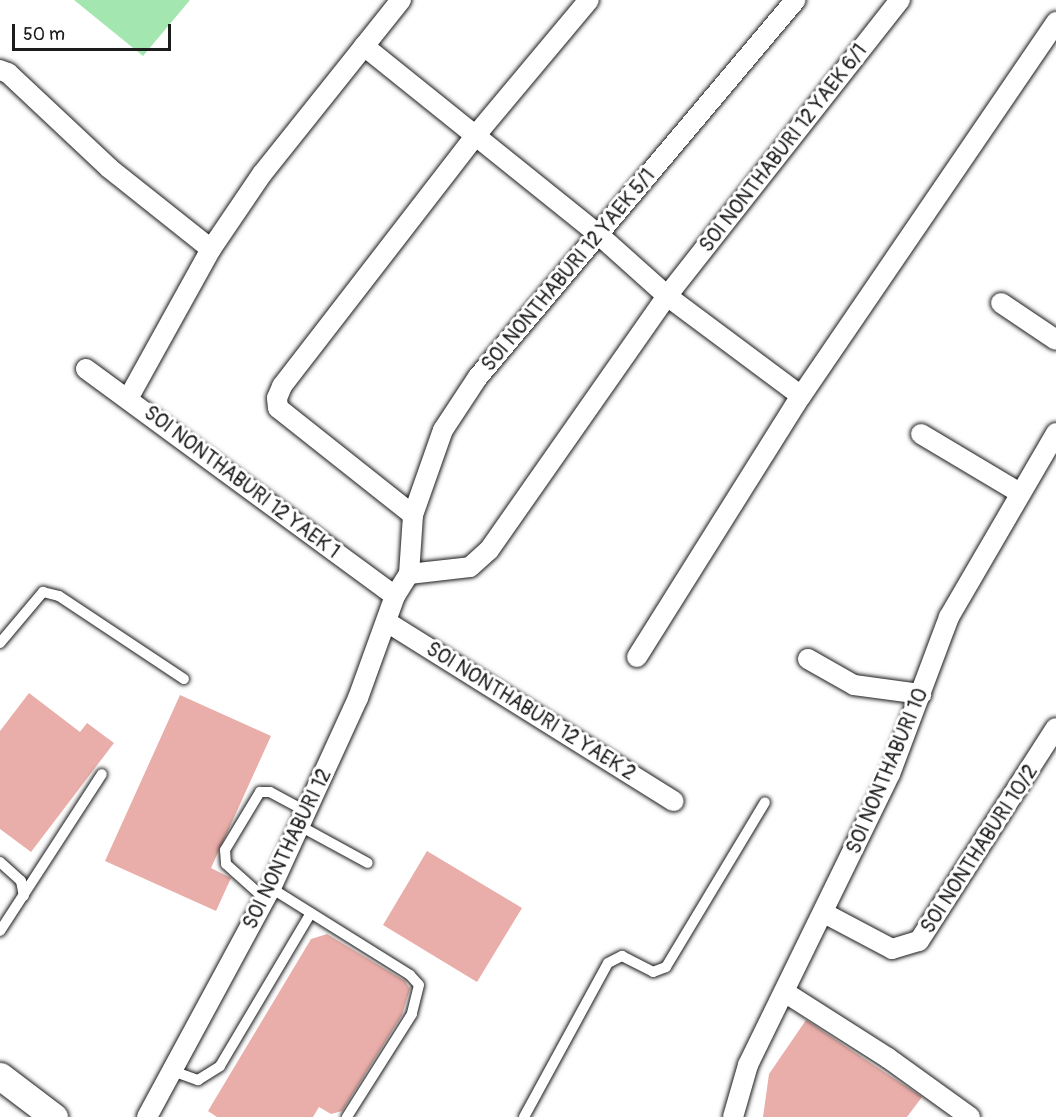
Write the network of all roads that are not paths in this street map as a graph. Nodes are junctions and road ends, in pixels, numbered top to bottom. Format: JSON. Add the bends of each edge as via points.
{"nodes":[{"id":1,"x":401,"y":0,"type":"edge"},
{"id":2,"x":589,"y":0,"type":"edge"},
{"id":3,"x":796,"y":0,"type":"edge"},
{"id":4,"x":900,"y":0,"type":"edge"},
{"id":5,"x":1056,"y":22,"type":"edge"},
{"id":6,"x":364,"y":46,"type":"junction"},
{"id":7,"x":0,"y":70,"type":"edge"},
{"id":8,"x":477,"y":135,"type":"junction"},
{"id":9,"x":598,"y":234,"type":"junction"},
{"id":10,"x":212,"y":249,"type":"junction"},
{"id":11,"x":667,"y":296,"type":"junction"},
{"id":12,"x":1001,"y":303,"type":"dead end"},
{"id":13,"x":1056,"y":340,"type":"edge"},
{"id":14,"x":86,"y":369,"type":"dead end"},
{"id":15,"x":801,"y":396,"type":"junction"},
{"id":16,"x":129,"y":398,"type":"junction"},
{"id":17,"x":1056,"y":433,"type":"edge"},
{"id":18,"x":921,"y":434,"type":"dead end"},
{"id":19,"x":1020,"y":494,"type":"junction"},
{"id":20,"x":413,"y":515,"type":"junction"},
{"id":21,"x":409,"y":573,"type":"junction"},
{"id":22,"x":395,"y":596,"type":"junction"},
{"id":23,"x":387,"y":622,"type":"junction"},
{"id":24,"x":0,"y":643,"type":"edge"},
{"id":25,"x":637,"y":657,"type":"dead end"},
{"id":26,"x":808,"y":659,"type":"dead end"},
{"id":27,"x":184,"y":679,"type":"dead end"},
{"id":28,"x":921,"y":694,"type":"junction"},
{"id":29,"x":1056,"y":728,"type":"edge"},
{"id":30,"x":102,"y":774,"type":"dead end"},
{"id":31,"x":674,"y":801,"type":"dead end"},
{"id":32,"x":765,"y":802,"type":"dead end"},
{"id":33,"x":304,"y":819,"type":"junction"},
{"id":34,"x":0,"y":862,"type":"edge"},
{"id":35,"x":368,"y":863,"type":"dead end"},
{"id":36,"x":268,"y":893,"type":"junction"},
{"id":37,"x":24,"y":896,"type":"junction"},
{"id":38,"x":311,"y":913,"type":"junction"},
{"id":39,"x":824,"y":913,"type":"junction"},
{"id":40,"x":0,"y":931,"type":"edge"},
{"id":41,"x":786,"y":993,"type":"junction"},
{"id":42,"x":170,"y":1070,"type":"junction"},
{"id":43,"x":0,"y":1076,"type":"edge"},
{"id":44,"x":54,"y":1117,"type":"edge"},
{"id":45,"x":147,"y":1117,"type":"edge"},
{"id":46,"x":347,"y":1117,"type":"edge"},
{"id":47,"x":524,"y":1117,"type":"edge"},
{"id":48,"x":733,"y":1117,"type":"edge"},
{"id":49,"x":970,"y":1117,"type":"edge"}],
"edges":[{"from":1,"to":6,"type":"street"},
{"from":2,"to":8,"type":"street"},
{"from":3,"to":9,"type":"street","name":"SOI NONTHABURI 12 YAEK 5/1"},
{"from":4,"to":11,"type":"street","name":"SOI NONTHABURI 12 YAEK 6/1"},
{"from":5,"to":15,"type":"street"},
{"from":6,"to":8,"type":"street"},
{"from":6,"to":10,"type":"street","via":[[262,174]]},
{"from":7,"to":10,"type":"street","via":[[8,73],[109,168]]},
{"from":8,"to":9,"type":"street"},
{"from":8,"to":20,"type":"street","via":[[282,386],[277,398],[278,408]]},
{"from":9,"to":11,"type":"street"},
{"from":9,"to":20,"type":"street","name":"SOI NONTHABURI 12 YAEK 5/1","via":[[478,377],[443,430]]},
{"from":10,"to":16,"type":"street"},
{"from":11,"to":15,"type":"street"},
{"from":11,"to":21,"type":"street","name":"SOI NONTHABURI 12 YAEK 6/1","via":[[480,561],[470,567]]},
{"from":12,"to":13,"type":"street"},
{"from":14,"to":16,"type":"street","name":"SOI NONTHABURI 12 YAEK 1"},
{"from":15,"to":25,"type":"street"},
{"from":16,"to":22,"type":"street","name":"SOI NONTHABURI 12 YAEK 1"},
{"from":17,"to":19,"type":"street","name":"SOI NONTHABURI 10"},
{"from":18,"to":19,"type":"street"},
{"from":19,"to":28,"type":"street","name":"SOI NONTHABURI 10","via":[[949,617]]},
{"from":20,"to":21,"type":"street","name":"SOI NONTHABURI 12 YAEK 5/1"},
{"from":21,"to":22,"type":"street","name":"SOI NONTHABURI 12"},
{"from":22,"to":23,"type":"street","name":"SOI NONTHABURI 12"},
{"from":23,"to":31,"type":"street","name":"SOI NONTHABURI 12 YAEK 2"},
{"from":23,"to":33,"type":"street","name":"SOI NONTHABURI 12"},
{"from":24,"to":27,"type":"lane","via":[[43,592],[59,596]]},
{"from":26,"to":28,"type":"street","via":[[854,685]]},
{"from":28,"to":39,"type":"street","name":"SOI NONTHABURI 10","via":[[890,774]]},
{"from":29,"to":39,"type":"street","name":"SOI NONTHABURI 10/2","via":[[919,941],[892,949]]},
{"from":30,"to":37,"type":"lane"},
{"from":32,"to":47,"type":"lane","via":[[666,967],[654,972],[622,956],[608,963]]},
{"from":33,"to":35,"type":"lane"},
{"from":33,"to":36,"type":"street","name":"SOI NONTHABURI 12"},
{"from":33,"to":36,"type":"lane","via":[[270,792],[261,792],[225,850],[226,864]]},
{"from":34,"to":37,"type":"lane","via":[[21,880]]},
{"from":36,"to":38,"type":"lane"},
{"from":36,"to":42,"type":"street","name":"SOI NONTHABURI 12"},
{"from":37,"to":40,"type":"lane"},
{"from":38,"to":42,"type":"lane","via":[[220,1066],[198,1080]]},
{"from":38,"to":46,"type":"lane","via":[[410,975],[418,985],[418,1000],[412,1014]]},
{"from":39,"to":41,"type":"street","name":"SOI NONTHABURI 10"},
{"from":41,"to":48,"type":"street","name":"SOI NONTHABURI 10","via":[[742,1078]]},
{"from":41,"to":49,"type":"street","via":[[888,1058]]},
{"from":42,"to":45,"type":"street","name":"SOI NONTHABURI 12"},
{"from":43,"to":44,"type":"main road"}]}
